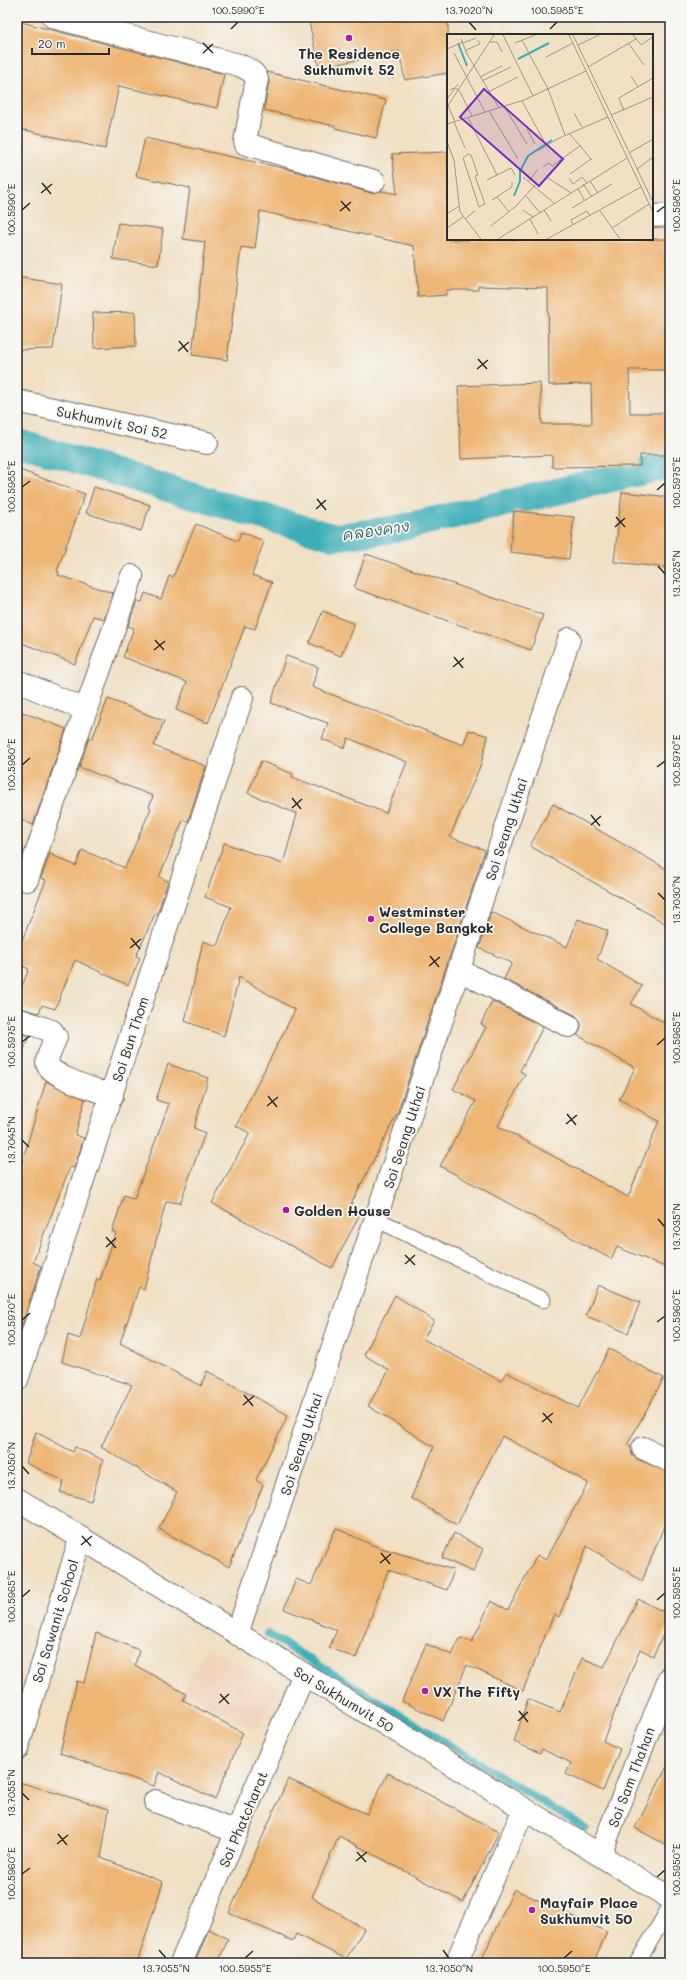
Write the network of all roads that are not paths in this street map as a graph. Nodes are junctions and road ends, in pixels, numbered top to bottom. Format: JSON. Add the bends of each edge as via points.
{"nodes":[{"id":1,"x":53,"y":17,"type":"edge"},
{"id":2,"x":374,"y":181,"type":"dead end"},
{"id":3,"x":670,"y":215,"type":"edge"},
{"id":4,"x":653,"y":216,"type":"edge"},
{"id":5,"x":17,"y":401,"type":"edge"},
{"id":6,"x":207,"y":443,"type":"dead end"},
{"id":7,"x":132,"y":576,"type":"dead end"},
{"id":8,"x":569,"y":639,"type":"dead end"},
{"id":9,"x":17,"y":681,"type":"edge"},
{"id":10,"x":242,"y":698,"type":"dead end"},
{"id":11,"x":86,"y":710,"type":"junction"},
{"id":12,"x":27,"y":880,"type":"dead end"},
{"id":13,"x":459,"y":970,"type":"junction"},
{"id":14,"x":17,"y":1019,"type":"edge"},
{"id":15,"x":569,"y":1026,"type":"dead end"},
{"id":16,"x":112,"y":1096,"type":"junction"},
{"id":17,"x":376,"y":1219,"type":"junction"},
{"id":18,"x":542,"y":1300,"type":"dead end"},
{"id":19,"x":17,"y":1380,"type":"edge"},
{"id":20,"x":643,"y":1448,"type":"dead end"},
{"id":21,"x":670,"y":1461,"type":"edge"},
{"id":22,"x":17,"y":1499,"type":"edge"},
{"id":23,"x":80,"y":1539,"type":"junction"},
{"id":24,"x":238,"y":1634,"type":"junction"},
{"id":25,"x":304,"y":1674,"type":"junction"},
{"id":26,"x":669,"y":1681,"type":"edge"},
{"id":27,"x":17,"y":1749,"type":"edge"},
{"id":28,"x":155,"y":1801,"type":"dead end"},
{"id":29,"x":524,"y":1809,"type":"junction"},
{"id":30,"x":237,"y":1832,"type":"junction"},
{"id":31,"x":600,"y":1855,"type":"junction"},
{"id":32,"x":670,"y":1898,"type":"edge"},
{"id":33,"x":670,"y":1907,"type":"edge"},
{"id":34,"x":181,"y":1963,"type":"edge"},
{"id":35,"x":456,"y":1963,"type":"edge"},
{"id":36,"x":637,"y":1963,"type":"edge"}],
"edges":[{"from":1,"to":2,"type":"street","via":[[250,70],[257,80],[246,144]]},
{"from":3,"to":4,"type":"street"},
{"from":5,"to":6,"type":"street","name":"Sukhumvit Soi 52"},
{"from":7,"to":11,"type":"street"},
{"from":8,"to":13,"type":"street","name":"Soi Seang Uthai"},
{"from":9,"to":11,"type":"street"},
{"from":10,"to":16,"type":"street","name":"Soi Bun Thom"},
{"from":11,"to":12,"type":"street"},
{"from":13,"to":15,"type":"street"},
{"from":13,"to":17,"type":"street","name":"Soi Seang Uthai"},
{"from":14,"to":16,"type":"street","via":[[52,1031],[56,1037],[47,1063],[50,1071]]},
{"from":16,"to":19,"type":"street","name":"Soi Bun Thom"},
{"from":17,"to":18,"type":"lane"},
{"from":17,"to":24,"type":"street","name":"Soi Seang Uthai"},
{"from":20,"to":21,"type":"street"},
{"from":22,"to":23,"type":"street","name":"Soi Sukhumvit 50"},
{"from":23,"to":24,"type":"street","name":"Soi Sukhumvit 50"},
{"from":23,"to":27,"type":"street","name":"Soi Sawanit School"},
{"from":24,"to":25,"type":"street","name":"Soi Sukhumvit 50"},
{"from":25,"to":29,"type":"street","name":"Soi Sukhumvit 50"},
{"from":25,"to":30,"type":"street","name":"Soi Phatcharat"},
{"from":26,"to":31,"type":"street","name":"Soi Sam Thahan"},
{"from":28,"to":30,"type":"street"},
{"from":29,"to":31,"type":"street","name":"Soi Sukhumvit 50"},
{"from":29,"to":35,"type":"street"},
{"from":30,"to":34,"type":"street","name":"Soi Phatcharat"},
{"from":31,"to":32,"type":"street","name":"Soi Sukhumvit 50"},
{"from":33,"to":36,"type":"lane"}]}
